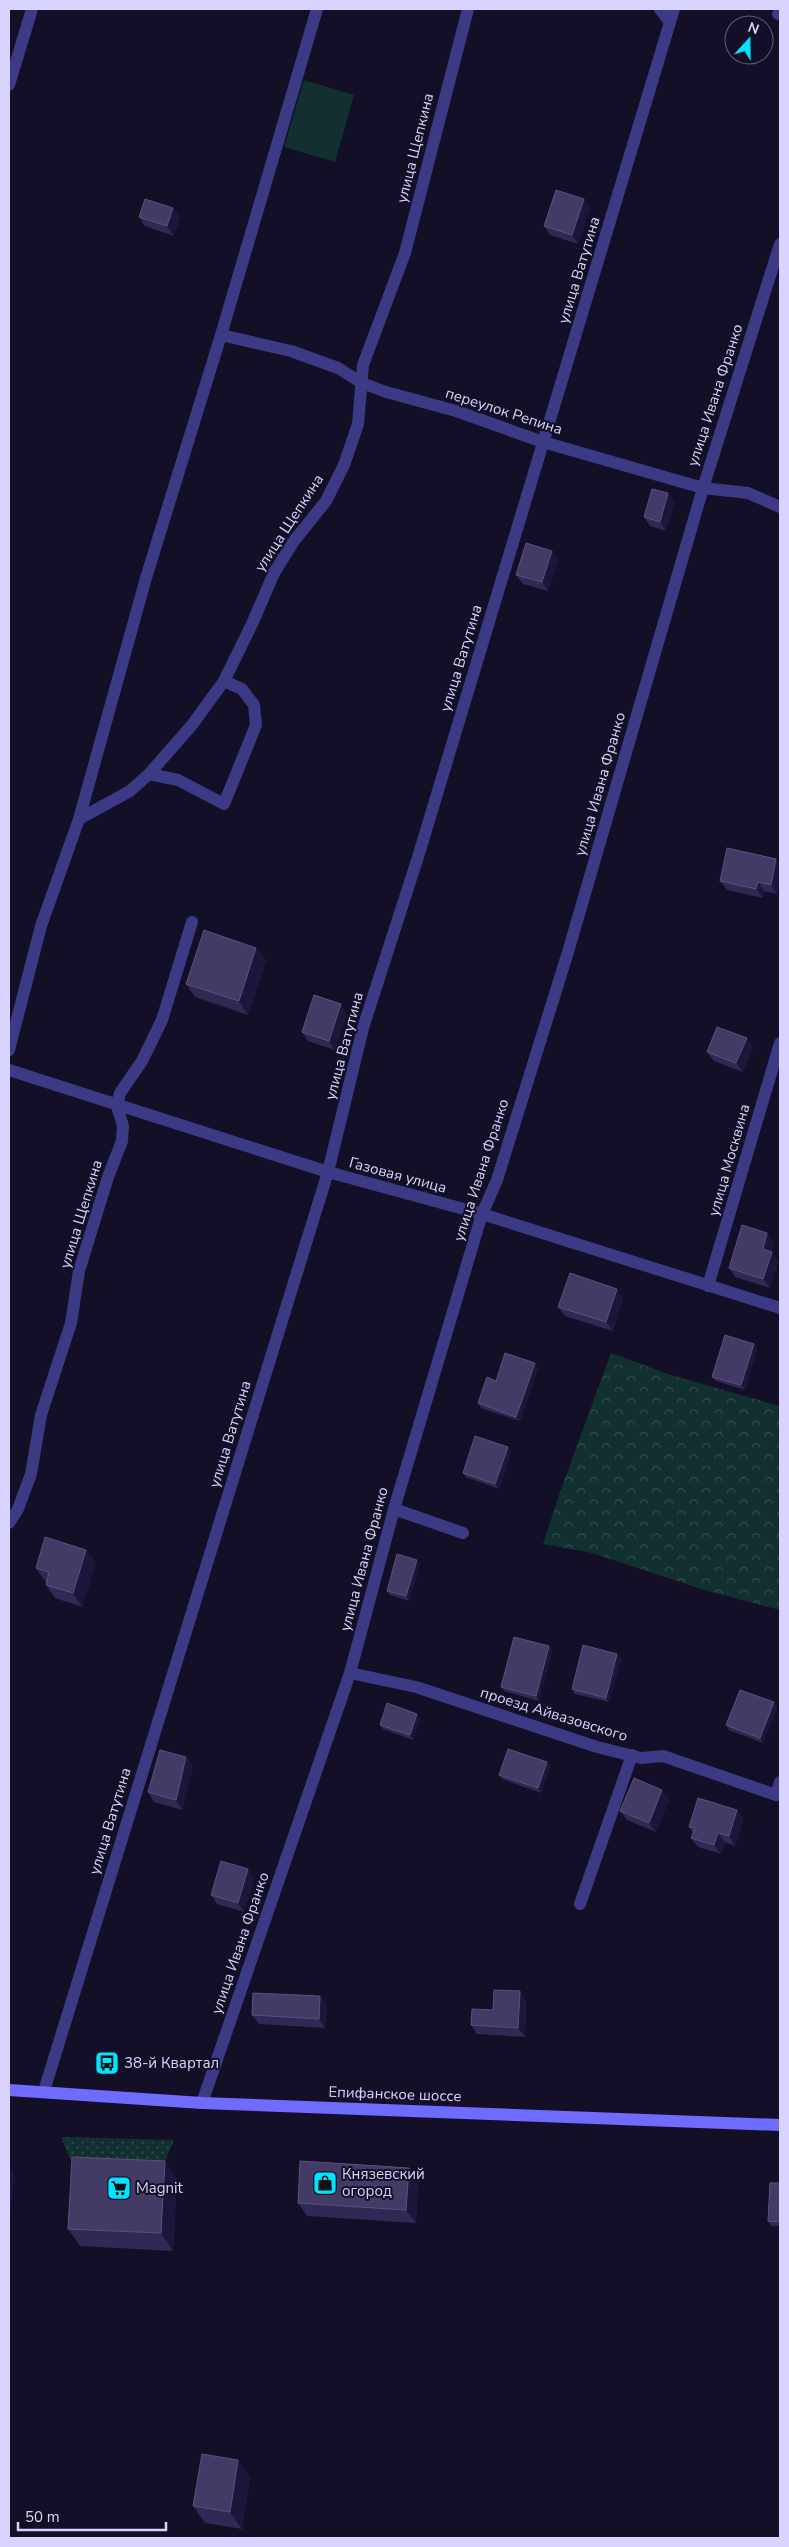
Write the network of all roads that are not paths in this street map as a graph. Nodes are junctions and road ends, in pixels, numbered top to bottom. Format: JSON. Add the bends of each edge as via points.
{"nodes":[{"id":1,"x":32,"y":9,"type":"edge"},
{"id":2,"x":317,"y":9,"type":"edge"},
{"id":3,"x":468,"y":9,"type":"edge"},
{"id":4,"x":660,"y":9,"type":"edge"},
{"id":5,"x":674,"y":9,"type":"edge"},
{"id":6,"x":670,"y":22,"type":"junction"},
{"id":7,"x":9,"y":85,"type":"edge"},
{"id":8,"x":780,"y":244,"type":"edge"},
{"id":9,"x":221,"y":335,"type":"junction"},
{"id":10,"x":362,"y":383,"type":"junction"},
{"id":11,"x":543,"y":442,"type":"junction"},
{"id":12,"x":703,"y":488,"type":"junction"},
{"id":13,"x":780,"y":507,"type":"edge"},
{"id":14,"x":224,"y":681,"type":"junction"},
{"id":15,"x":149,"y":774,"type":"junction"},
{"id":16,"x":79,"y":819,"type":"junction"},
{"id":17,"x":192,"y":922,"type":"dead end"},
{"id":18,"x":780,"y":1043,"type":"edge"},
{"id":19,"x":9,"y":1050,"type":"edge"},
{"id":20,"x":9,"y":1070,"type":"edge"},
{"id":21,"x":117,"y":1106,"type":"junction"},
{"id":22,"x":328,"y":1172,"type":"junction"},
{"id":23,"x":482,"y":1214,"type":"junction"},
{"id":24,"x":708,"y":1286,"type":"junction"},
{"id":25,"x":780,"y":1308,"type":"edge"},
{"id":26,"x":394,"y":1509,"type":"junction"},
{"id":27,"x":9,"y":1523,"type":"edge"},
{"id":28,"x":463,"y":1533,"type":"dead end"},
{"id":29,"x":350,"y":1673,"type":"junction"},
{"id":30,"x":632,"y":1755,"type":"junction"},
{"id":31,"x":780,"y":1782,"type":"edge"},
{"id":32,"x":580,"y":1904,"type":"dead end"},
{"id":33,"x":9,"y":2090,"type":"edge"},
{"id":34,"x":44,"y":2091,"type":"junction"},
{"id":35,"x":202,"y":2103,"type":"junction"},
{"id":36,"x":780,"y":2125,"type":"edge"}],
"edges":[{"from":1,"to":7,"type":"street"},
{"from":2,"to":9,"type":"street"},
{"from":3,"to":10,"type":"street","name":"улица Щепкина","via":[[405,253],[363,366]]},
{"from":4,"to":6,"type":"street"},
{"from":5,"to":6,"type":"street","name":"улица Ватутина"},
{"from":6,"to":11,"type":"street","name":"улица Ватутина"},
{"from":8,"to":12,"type":"street","name":"улица Ивана Франко"},
{"from":9,"to":10,"type":"street","name":"переулок Репина","via":[[291,351],[338,368]]},
{"from":9,"to":16,"type":"street","via":[[146,578]]},
{"from":10,"to":11,"type":"street","name":"переулок Репина"},
{"from":10,"to":14,"type":"street","name":"улица Щепкина","via":[[358,424],[344,465],[326,502],[294,540],[274,572]]},
{"from":11,"to":12,"type":"street","name":"переулок Репина"},
{"from":11,"to":22,"type":"street","name":"улица Ватутина","via":[[421,848],[363,1028]]},
{"from":12,"to":13,"type":"street","name":"переулок Репина","via":[[748,493]]},
{"from":12,"to":23,"type":"street","name":"улица Ивана Франко","via":[[568,952],[497,1180]]},
{"from":14,"to":15,"type":"street","name":"улица Щепкина","via":[[192,726]]},
{"from":14,"to":15,"type":"street","via":[[242,689],[254,705],[256,725],[224,804],[178,780]]},
{"from":15,"to":16,"type":"street","name":"улица Щепкина","via":[[130,791]]},
{"from":16,"to":19,"type":"street","via":[[41,926]]},
{"from":17,"to":21,"type":"street","via":[[162,1020],[142,1061],[120,1093]]},
{"from":18,"to":24,"type":"street","name":"улица Москвина"},
{"from":20,"to":21,"type":"street","name":"Газовая улица"},
{"from":21,"to":22,"type":"street","name":"Газовая улица"},
{"from":21,"to":27,"type":"street","name":"улица Щепкина","via":[[123,1126],[122,1141],[79,1271],[70,1323],[41,1415],[30,1474],[18,1509]]},
{"from":22,"to":23,"type":"street","name":"Газовая улица"},
{"from":22,"to":34,"type":"street","name":"улица Ватутина"},
{"from":23,"to":24,"type":"street","name":"Газовая улица"},
{"from":23,"to":26,"type":"street","name":"улица Ивана Франко"},
{"from":24,"to":25,"type":"street","name":"Газовая улица"},
{"from":26,"to":28,"type":"street"},
{"from":26,"to":29,"type":"street","name":"улица Ивана Франко"},
{"from":29,"to":30,"type":"street","name":"проезд Айвазовского","via":[[416,1687],[597,1747]]},
{"from":29,"to":35,"type":"street","name":"улица Ивана Франко"},
{"from":30,"to":31,"type":"street","name":"проезд Айвазовского","via":[[641,1758],[662,1756],[776,1795]]},
{"from":30,"to":32,"type":"street"},
{"from":33,"to":34,"type":"main road","name":"Епифанское шоссе"},
{"from":34,"to":35,"type":"main road","name":"Епифанское шоссе"},
{"from":35,"to":36,"type":"main road","name":"Епифанское шоссе"}]}
